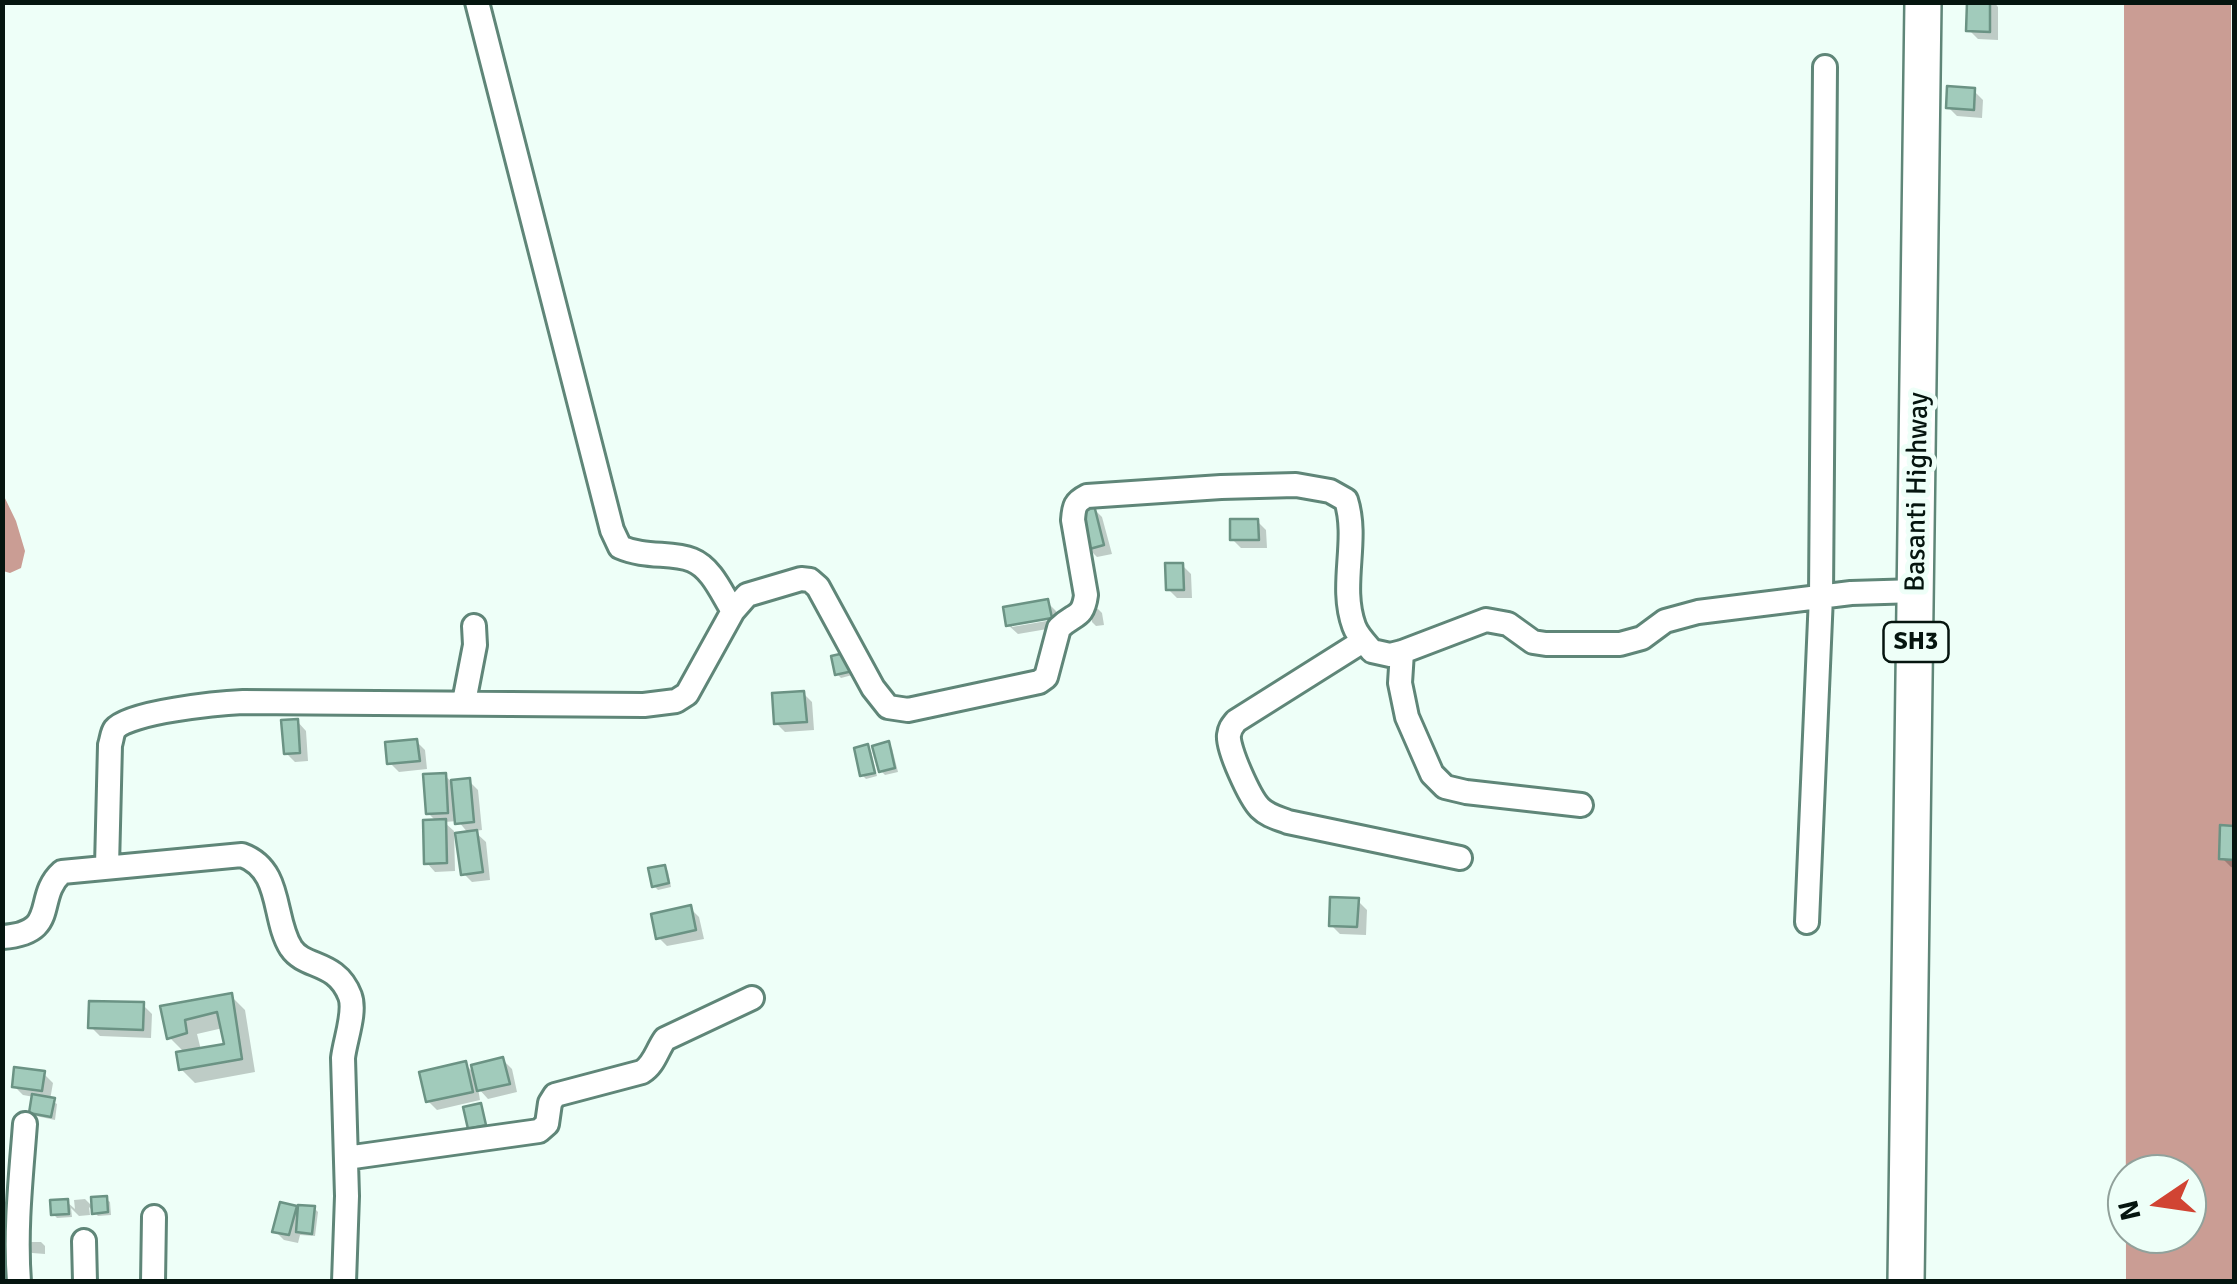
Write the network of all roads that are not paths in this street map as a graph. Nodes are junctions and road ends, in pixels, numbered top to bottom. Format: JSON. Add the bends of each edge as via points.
{"nodes":[{"id":1,"x":477,"y":2,"type":"edge"},
{"id":2,"x":1923,"y":2,"type":"edge"},
{"id":3,"x":1826,"y":67,"type":"dead end"},
{"id":4,"x":1903,"y":592,"type":"junction"},
{"id":5,"x":1813,"y":597,"type":"junction"},
{"id":6,"x":732,"y":611,"type":"junction"},
{"id":7,"x":474,"y":626,"type":"dead end"},
{"id":8,"x":1358,"y":633,"type":"junction"},
{"id":9,"x":1402,"y":652,"type":"junction"},
{"id":10,"x":464,"y":702,"type":"junction"},
{"id":11,"x":1581,"y":805,"type":"dead end"},
{"id":12,"x":1460,"y":858,"type":"dead end"},
{"id":13,"x":107,"y":866,"type":"junction"},
{"id":14,"x":1807,"y":922,"type":"dead end"},
{"id":15,"x":2,"y":937,"type":"edge"},
{"id":16,"x":752,"y":998,"type":"dead end"},
{"id":17,"x":25,"y":1124,"type":"dead end"},
{"id":18,"x":346,"y":1158,"type":"junction"},
{"id":19,"x":154,"y":1217,"type":"dead end"},
{"id":20,"x":84,"y":1241,"type":"dead end"},
{"id":21,"x":19,"y":1282,"type":"edge"},
{"id":22,"x":84,"y":1282,"type":"edge"},
{"id":23,"x":153,"y":1282,"type":"edge"},
{"id":24,"x":344,"y":1282,"type":"edge"},
{"id":25,"x":1906,"y":1282,"type":"edge"}],
"edges":[{"from":1,"to":6,"type":"street","via":[[612,530],[620,547],[636,554],[690,560],[703,568]]},
{"from":2,"to":4,"type":"main road","name":"Basanti Highway","number":"SH3"},
{"from":3,"to":5,"type":"street"},
{"from":4,"to":5,"type":"street"},
{"from":4,"to":25,"type":"main road","name":"Basanti Highway","number":"SH3"},
{"from":5,"to":9,"type":"street","via":[[1680,616],[1620,644],[1533,642],[1508,624],[1486,620]]},
{"from":5,"to":14,"type":"street"},
{"from":6,"to":8,"type":"street","via":[[747,595],[810,580],[880,698],[898,710],[1029,685],[1046,677],[1055,636],[1085,607],[1074,520],[1078,500],[1296,485],[1346,500],[1352,518],[1348,584]]},
{"from":6,"to":10,"type":"street","via":[[687,694],[676,701]]},
{"from":7,"to":10,"type":"street"},
{"from":8,"to":9,"type":"street","via":[[1372,652]]},
{"from":8,"to":12,"type":"street","via":[[1236,721],[1228,740],[1248,789],[1257,805],[1288,822]]},
{"from":9,"to":11,"type":"street","via":[[1408,718],[1444,787]]},
{"from":10,"to":13,"type":"street","via":[[243,702],[130,719],[110,744]]},
{"from":13,"to":15,"type":"street","via":[[62,872],[36,927]]},
{"from":13,"to":18,"type":"street","via":[[242,855],[255,860],[290,946],[338,977],[351,998],[343,1058]]},
{"from":16,"to":18,"type":"street","via":[[665,1039],[649,1068],[555,1095],[540,1131]]},
{"from":17,"to":21,"type":"street"},
{"from":18,"to":24,"type":"street"},
{"from":19,"to":23,"type":"street"},
{"from":20,"to":22,"type":"street"}]}
